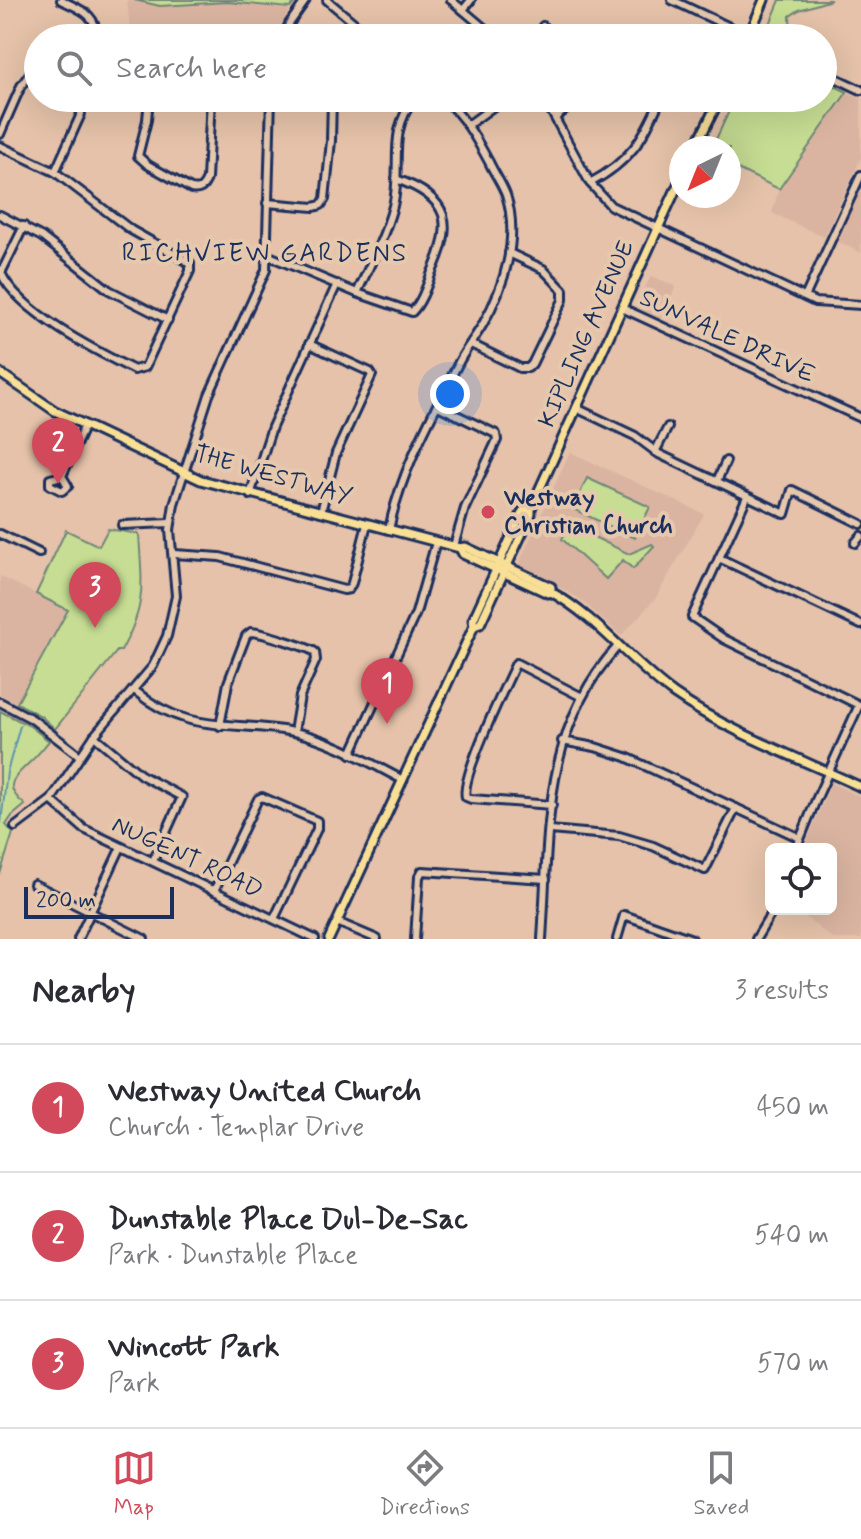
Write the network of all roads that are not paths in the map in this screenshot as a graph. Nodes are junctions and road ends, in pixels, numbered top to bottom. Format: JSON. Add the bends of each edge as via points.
{"nodes":[{"id":1,"x":61,"y":0,"type":"edge"},
{"id":2,"x":306,"y":0,"type":"edge"},
{"id":3,"x":327,"y":0,"type":"edge"},
{"id":4,"x":451,"y":0,"type":"edge"},
{"id":5,"x":471,"y":0,"type":"edge"},
{"id":6,"x":672,"y":0,"type":"edge"},
{"id":7,"x":764,"y":0,"type":"edge"},
{"id":8,"x":463,"y":10,"type":"junction"},
{"id":9,"x":95,"y":24,"type":"edge"},
{"id":10,"x":289,"y":24,"type":"edge"},
{"id":11,"x":354,"y":24,"type":"edge"},
{"id":12,"x":480,"y":24,"type":"edge"},
{"id":13,"x":723,"y":24,"type":"edge"},
{"id":14,"x":755,"y":24,"type":"edge"},
{"id":15,"x":837,"y":79,"type":"edge"},
{"id":16,"x":24,"y":82,"type":"edge"},
{"id":17,"x":861,"y":90,"type":"edge"},
{"id":18,"x":148,"y":112,"type":"edge"},
{"id":19,"x":210,"y":112,"type":"edge"},
{"id":20,"x":270,"y":112,"type":"edge"},
{"id":21,"x":332,"y":112,"type":"edge"},
{"id":22,"x":407,"y":112,"type":"edge"},
{"id":23,"x":456,"y":112,"type":"edge"},
{"id":24,"x":486,"y":112,"type":"edge"},
{"id":25,"x":553,"y":112,"type":"edge"},
{"id":26,"x":563,"y":112,"type":"edge"},
{"id":27,"x":654,"y":112,"type":"edge"},
{"id":28,"x":713,"y":112,"type":"edge"},
{"id":29,"x":81,"y":114,"type":"dead end"},
{"id":30,"x":556,"y":117,"type":"junction"},
{"id":31,"x":468,"y":125,"type":"junction"},
{"id":32,"x":0,"y":134,"type":"edge"},
{"id":33,"x":701,"y":136,"type":"edge"},
{"id":34,"x":0,"y":146,"type":"edge"},
{"id":35,"x":55,"y":172,"type":"junction"},
{"id":36,"x":861,"y":175,"type":"edge"},
{"id":37,"x":396,"y":179,"type":"junction"},
{"id":38,"x":590,"y":183,"type":"junction"},
{"id":39,"x":669,"y":202,"type":"edge"},
{"id":40,"x":267,"y":203,"type":"junction"},
{"id":41,"x":0,"y":215,"type":"edge"},
{"id":42,"x":24,"y":226,"type":"junction"},
{"id":43,"x":656,"y":228,"type":"junction"},
{"id":44,"x":509,"y":253,"type":"junction"},
{"id":45,"x":267,"y":255,"type":"junction"},
{"id":46,"x":337,"y":284,"type":"junction"},
{"id":47,"x":357,"y":293,"type":"junction"},
{"id":48,"x":805,"y":297,"type":"junction"},
{"id":49,"x":861,"y":305,"type":"edge"},
{"id":50,"x":622,"y":308,"type":"junction"},
{"id":51,"x":168,"y":320,"type":"junction"},
{"id":52,"x":309,"y":344,"type":"junction"},
{"id":53,"x":471,"y":344,"type":"junction"},
{"id":54,"x":0,"y":373,"type":"edge"},
{"id":55,"x":438,"y":406,"type":"junction"},
{"id":56,"x":576,"y":408,"type":"junction"},
{"id":57,"x":861,"y":418,"type":"edge"},
{"id":58,"x":85,"y":425,"type":"junction"},
{"id":59,"x":668,"y":427,"type":"dead end"},
{"id":60,"x":655,"y":452,"type":"junction"},
{"id":61,"x":726,"y":461,"type":"dead end"},
{"id":62,"x":184,"y":472,"type":"junction"},
{"id":63,"x":62,"y":476,"type":"dead end"},
{"id":64,"x":717,"y":481,"type":"junction"},
{"id":65,"x":250,"y":495,"type":"junction"},
{"id":66,"x":747,"y":497,"type":"junction"},
{"id":67,"x":321,"y":512,"type":"junction"},
{"id":68,"x":170,"y":523,"type":"junction"},
{"id":69,"x":367,"y":524,"type":"junction"},
{"id":70,"x":861,"y":524,"type":"edge"},
{"id":71,"x":122,"y":525,"type":"dead end"},
{"id":72,"x":389,"y":530,"type":"junction"},
{"id":73,"x":0,"y":534,"type":"edge"},
{"id":74,"x":861,"y":536,"type":"edge"},
{"id":75,"x":436,"y":542,"type":"junction"},
{"id":76,"x":855,"y":543,"type":"dead end"},
{"id":77,"x":457,"y":547,"type":"junction"},
{"id":78,"x":39,"y":553,"type":"dead end"},
{"id":79,"x":174,"y":554,"type":"junction"},
{"id":80,"x":719,"y":558,"type":"junction"},
{"id":81,"x":502,"y":568,"type":"junction"},
{"id":82,"x":861,"y":625,"type":"edge"},
{"id":83,"x":618,"y":646,"type":"junction"},
{"id":84,"x":134,"y":690,"type":"junction"},
{"id":85,"x":582,"y":697,"type":"junction"},
{"id":86,"x":0,"y":702,"type":"edge"},
{"id":87,"x":860,"y":703,"type":"edge"},
{"id":88,"x":220,"y":726,"type":"junction"},
{"id":89,"x":294,"y":732,"type":"junction"},
{"id":90,"x":94,"y":736,"type":"junction"},
{"id":91,"x":562,"y":741,"type":"junction"},
{"id":92,"x":351,"y":754,"type":"junction"},
{"id":93,"x":80,"y":756,"type":"junction"},
{"id":94,"x":828,"y":772,"type":"junction"},
{"id":95,"x":403,"y":780,"type":"junction"},
{"id":96,"x":861,"y":787,"type":"edge"},
{"id":97,"x":51,"y":800,"type":"junction"},
{"id":98,"x":552,"y":805,"type":"junction"},
{"id":99,"x":736,"y":808,"type":"junction"},
{"id":100,"x":15,"y":827,"type":"dead end"},
{"id":101,"x":550,"y":830,"type":"junction"},
{"id":102,"x":800,"y":838,"type":"junction"},
{"id":103,"x":798,"y":843,"type":"edge"},
{"id":104,"x":121,"y":847,"type":"junction"},
{"id":105,"x":153,"y":861,"type":"junction"},
{"id":106,"x":546,"y":879,"type":"junction"},
{"id":107,"x":34,"y":884,"type":"dead end"},
{"id":108,"x":214,"y":891,"type":"junction"},
{"id":109,"x":90,"y":912,"type":"junction"},
{"id":110,"x":770,"y":915,"type":"edge"},
{"id":111,"x":274,"y":919,"type":"junction"},
{"id":112,"x":337,"y":922,"type":"junction"},
{"id":113,"x":78,"y":939,"type":"edge"},
{"id":114,"x":144,"y":939,"type":"edge"},
{"id":115,"x":315,"y":939,"type":"edge"},
{"id":116,"x":329,"y":939,"type":"edge"},
{"id":117,"x":377,"y":939,"type":"edge"},
{"id":118,"x":415,"y":939,"type":"edge"},
{"id":119,"x":542,"y":939,"type":"edge"},
{"id":120,"x":617,"y":939,"type":"edge"},
{"id":121,"x":692,"y":939,"type":"edge"},
{"id":122,"x":756,"y":939,"type":"edge"}],
"edges":[{"from":1,"to":9,"type":"street","via":[[90,14]]},
{"from":2,"to":10,"type":"street"},
{"from":3,"to":11,"type":"street"},
{"from":4,"to":8,"type":"street"},
{"from":5,"to":8,"type":"street"},
{"from":6,"to":13,"type":"street"},
{"from":7,"to":14,"type":"main road"},
{"from":8,"to":12,"type":"street"},
{"from":15,"to":17,"type":"street"},
{"from":16,"to":32,"type":"street"},
{"from":18,"to":19,"type":"street","via":[[138,156],[197,191],[207,179]]},
{"from":20,"to":40,"type":"street"},
{"from":21,"to":40,"type":"street","via":[[321,205]]},
{"from":22,"to":37,"type":"street","via":[[396,141]]},
{"from":23,"to":31,"type":"street"},
{"from":24,"to":31,"type":"street"},
{"from":25,"to":30,"type":"street"},
{"from":26,"to":30,"type":"street"},
{"from":27,"to":38,"type":"street","via":[[634,151]]},
{"from":28,"to":33,"type":"main road"},
{"from":29,"to":35,"type":"street"},
{"from":30,"to":38,"type":"street"},
{"from":31,"to":44,"type":"street","via":[[505,193]]},
{"from":34,"to":35,"type":"street"},
{"from":35,"to":51,"type":"street","via":[[131,230],[190,263]]},
{"from":36,"to":48,"type":"street"},
{"from":37,"to":47,"type":"street","via":[[387,225]]},
{"from":37,"to":47,"type":"street","via":[[416,186],[445,217],[442,251],[412,312]]},
{"from":38,"to":43,"type":"street","via":[[611,206]]},
{"from":39,"to":43,"type":"main road","name":"KIPLING AVENUE"},
{"from":40,"to":45,"type":"street"},
{"from":41,"to":42,"type":"street"},
{"from":42,"to":51,"type":"street","via":[[109,290]]},
{"from":42,"to":51,"type":"street","via":[[1,273],[15,294],[67,334],[140,370]]},
{"from":43,"to":48,"type":"street"},
{"from":43,"to":50,"type":"main road","name":"KIPLING AVENUE"},
{"from":44,"to":53,"type":"street","via":[[491,307]]},
{"from":44,"to":53,"type":"street","via":[[543,269],[563,290],[563,300],[528,368]]},
{"from":45,"to":46,"type":"street"},
{"from":45,"to":62,"type":"street","via":[[264,277],[209,395]]},
{"from":46,"to":47,"type":"street"},
{"from":46,"to":52,"type":"street"},
{"from":48,"to":49,"type":"street"},
{"from":50,"to":56,"type":"main road","name":"KIPLING AVENUE"},
{"from":50,"to":57,"type":"street","name":"SUNVALE DRIVE"},
{"from":52,"to":65,"type":"street","via":[[272,427]]},
{"from":52,"to":67,"type":"street","via":[[372,375],[336,453]]},
{"from":53,"to":55,"type":"street"},
{"from":54,"to":58,"type":"main road","name":"THE WESTWAY","via":[[38,401]]},
{"from":55,"to":72,"type":"street","via":[[408,467]]},
{"from":55,"to":77,"type":"street","via":[[496,434],[497,440],[465,508]]},
{"from":56,"to":60,"type":"street","via":[[635,436]]},
{"from":56,"to":81,"type":"main road","name":"KIPLING AVENUE","via":[[531,508],[523,511]]},
{"from":58,"to":62,"type":"main road","name":"THE WESTWAY"},
{"from":58,"to":63,"type":"street"},
{"from":59,"to":60,"type":"street"},
{"from":60,"to":64,"type":"street"},
{"from":61,"to":64,"type":"street"},
{"from":62,"to":65,"type":"main road","name":"THE WESTWAY"},
{"from":62,"to":68,"type":"street"},
{"from":64,"to":66,"type":"street"},
{"from":65,"to":67,"type":"main road","name":"THE WESTWAY"},
{"from":66,"to":70,"type":"street","via":[[785,514],[792,490]]},
{"from":66,"to":80,"type":"street"},
{"from":67,"to":69,"type":"main road","name":"THE WESTWAY"},
{"from":68,"to":71,"type":"street"},
{"from":68,"to":79,"type":"street"},
{"from":69,"to":72,"type":"main road","name":"THE WESTWAY"},
{"from":69,"to":79,"type":"street","via":[[352,583],[344,590],[220,557]]},
{"from":72,"to":75,"type":"main road","name":"THE WESTWAY"},
{"from":73,"to":78,"type":"street"},
{"from":74,"to":76,"type":"street"},
{"from":75,"to":77,"type":"main road","name":"THE WESTWAY"},
{"from":75,"to":92,"type":"street","via":[[416,613]]},
{"from":77,"to":81,"type":"main road","name":"THE WESTWAY"},
{"from":79,"to":84,"type":"street","via":[[176,596],[167,636]]},
{"from":80,"to":82,"type":"street"},
{"from":80,"to":87,"type":"street","via":[[692,617],[724,639]]},
{"from":81,"to":83,"type":"main road","name":"THE WESTWAY","via":[[551,587]]},
{"from":81,"to":95,"type":"main road","name":"KIPLING AVENUE"},
{"from":83,"to":85,"type":"street","via":[[594,673]]},
{"from":83,"to":94,"type":"main road","name":"THE WESTWAY","via":[[694,707]]},
{"from":84,"to":88,"type":"street","via":[[178,718]]},
{"from":84,"to":90,"type":"street"},
{"from":85,"to":91,"type":"street"},
{"from":85,"to":98,"type":"street","via":[[516,663],[471,764],[466,797]]},
{"from":86,"to":93,"type":"street"},
{"from":87,"to":94,"type":"street"},
{"from":88,"to":89,"type":"street"},
{"from":88,"to":89,"type":"street","via":[[228,683],[246,636],[258,632],[315,652]]},
{"from":89,"to":92,"type":"street"},
{"from":90,"to":93,"type":"street"},
{"from":90,"to":105,"type":"street","via":[[141,775],[182,797]]},
{"from":91,"to":98,"type":"street"},
{"from":91,"to":99,"type":"street","via":[[618,754]]},
{"from":92,"to":95,"type":"street"},
{"from":93,"to":97,"type":"street"},
{"from":94,"to":96,"type":"main road","name":"THE WESTWAY"},
{"from":94,"to":102,"type":"street"},
{"from":95,"to":112,"type":"main road","name":"KIPLING AVENUE"},
{"from":97,"to":100,"type":"street"},
{"from":97,"to":104,"type":"street","name":"NUGENT ROAD","via":[[84,829]]},
{"from":98,"to":101,"type":"street"},
{"from":99,"to":101,"type":"street","via":[[705,870],[619,836]]},
{"from":99,"to":102,"type":"street"},
{"from":101,"to":106,"type":"street"},
{"from":102,"to":103,"type":"street"},
{"from":104,"to":105,"type":"street","name":"NUGENT ROAD"},
{"from":104,"to":109,"type":"street"},
{"from":105,"to":108,"type":"street","name":"NUGENT ROAD"},
{"from":106,"to":118,"type":"street","via":[[422,871]]},
{"from":106,"to":119,"type":"street"},
{"from":107,"to":109,"type":"street"},
{"from":108,"to":111,"type":"street","name":"NUGENT ROAD"},
{"from":108,"to":111,"type":"street","via":[[258,799],[309,816],[317,821],[317,829]]},
{"from":109,"to":113,"type":"street"},
{"from":109,"to":114,"type":"street"},
{"from":110,"to":122,"type":"street"},
{"from":111,"to":115,"type":"street","name":"NUGENT ROAD"},
{"from":112,"to":116,"type":"main road","name":"KIPLING AVENUE"},
{"from":112,"to":117,"type":"street"},
{"from":120,"to":121,"type":"street","via":[[624,915]]}]}
